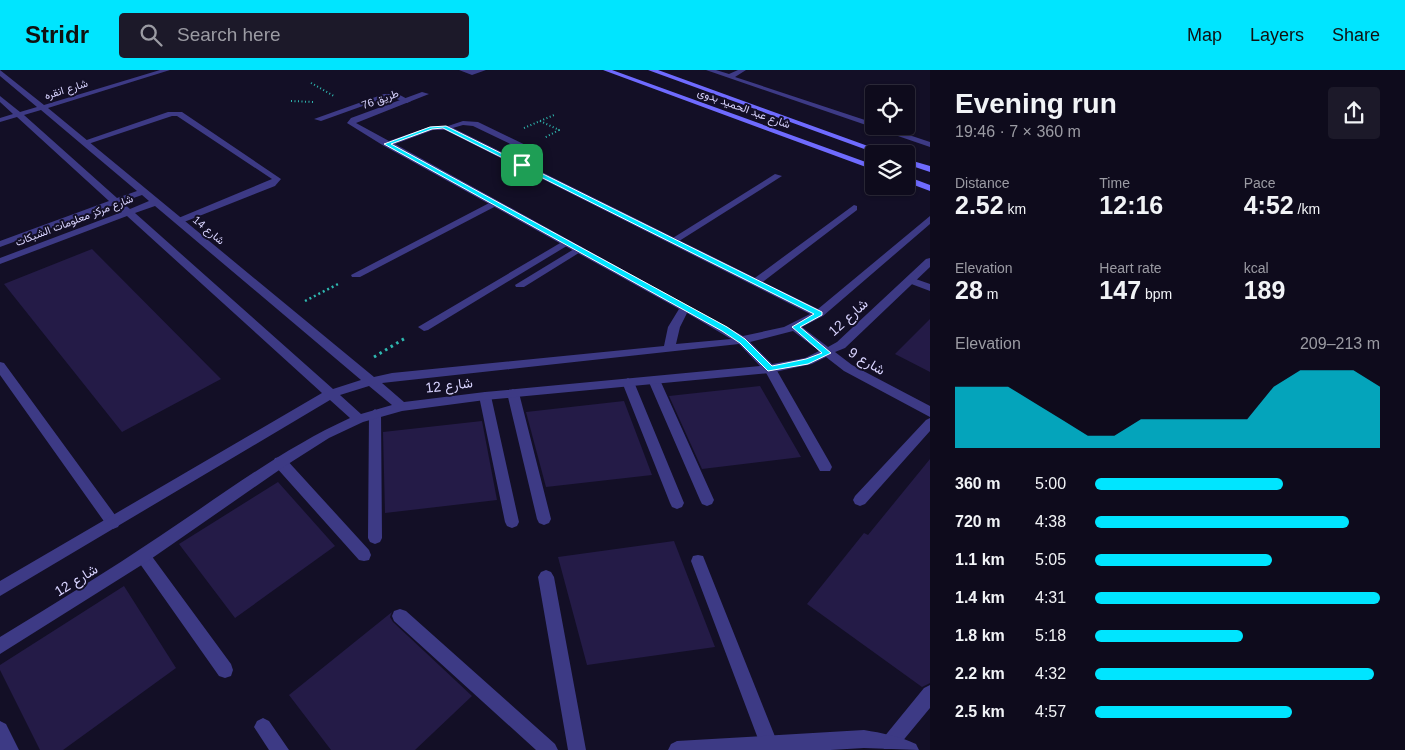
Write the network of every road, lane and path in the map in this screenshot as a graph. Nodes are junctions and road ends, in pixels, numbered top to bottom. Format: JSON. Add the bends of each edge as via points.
{"nodes":[{"id":1,"x":167,"y":70,"type":"edge"},
{"id":2,"x":462,"y":70,"type":"edge"},
{"id":3,"x":482,"y":70,"type":"edge"},
{"id":4,"x":606,"y":70,"type":"edge"},
{"id":5,"x":651,"y":70,"type":"edge"},
{"id":6,"x":710,"y":70,"type":"edge"},
{"id":7,"x":742,"y":70,"type":"edge"},
{"id":8,"x":0,"y":72,"type":"edge"},
{"id":9,"x":729,"y":77,"type":"junction"},
{"id":10,"x":425,"y":94,"type":"dead end"},
{"id":11,"x":0,"y":98,"type":"edge"},
{"id":12,"x":407,"y":101,"type":"junction"},
{"id":13,"x":42,"y":107,"type":"junction"},
{"id":14,"x":19,"y":114,"type":"junction"},
{"id":15,"x":554,"y":115,"type":"dead end"},
{"id":16,"x":0,"y":120,"type":"edge"},
{"id":17,"x":318,"y":120,"type":"dead end"},
{"id":18,"x":540,"y":121,"type":"junction"},
{"id":19,"x":865,"y":123,"type":"edge"},
{"id":20,"x":446,"y":128,"type":"junction"},
{"id":21,"x":899,"y":135,"type":"edge"},
{"id":22,"x":502,"y":137,"type":"junction"},
{"id":23,"x":544,"y":138,"type":"dead end"},
{"id":24,"x":85,"y":142,"type":"junction"},
{"id":25,"x":386,"y":144,"type":"junction"},
{"id":26,"x":865,"y":146,"type":"edge"},
{"id":27,"x":930,"y":146,"type":"edge"},
{"id":28,"x":915,"y":164,"type":"edge"},
{"id":29,"x":522,"y":165,"type":"junction"},
{"id":30,"x":865,"y":165,"type":"edge"},
{"id":31,"x":930,"y":169,"type":"edge"},
{"id":32,"x":778,"y":176,"type":"dead end"},
{"id":33,"x":915,"y":182,"type":"edge"},
{"id":34,"x":930,"y":188,"type":"edge"},
{"id":35,"x":144,"y":191,"type":"junction"},
{"id":36,"x":116,"y":202,"type":"junction"},
{"id":37,"x":156,"y":202,"type":"junction"},
{"id":38,"x":495,"y":203,"type":"junction"},
{"id":39,"x":854,"y":208,"type":"dead end"},
{"id":40,"x":128,"y":212,"type":"junction"},
{"id":41,"x":930,"y":219,"type":"edge"},
{"id":42,"x":179,"y":221,"type":"junction"},
{"id":43,"x":673,"y":240,"type":"junction"},
{"id":44,"x":567,"y":242,"type":"junction"},
{"id":45,"x":0,"y":244,"type":"edge"},
{"id":46,"x":579,"y":249,"type":"junction"},
{"id":47,"x":0,"y":261,"type":"edge"},
{"id":48,"x":930,"y":261,"type":"edge"},
{"id":49,"x":356,"y":275,"type":"dead end"},
{"id":50,"x":910,"y":280,"type":"junction"},
{"id":51,"x":756,"y":282,"type":"junction"},
{"id":52,"x":340,"y":283,"type":"dead end"},
{"id":53,"x":520,"y":285,"type":"dead end"},
{"id":54,"x":930,"y":288,"type":"edge"},
{"id":55,"x":311,"y":297,"type":"dead end"},
{"id":56,"x":684,"y":307,"type":"junction"},
{"id":57,"x":820,"y":314,"type":"junction"},
{"id":58,"x":424,"y":327,"type":"dead end"},
{"id":59,"x":795,"y":327,"type":"junction"},
{"id":60,"x":410,"y":336,"type":"dead end"},
{"id":61,"x":742,"y":341,"type":"junction"},
{"id":62,"x":669,"y":349,"type":"junction"},
{"id":63,"x":381,"y":353,"type":"dead end"},
{"id":64,"x":827,"y":353,"type":"junction"},
{"id":65,"x":0,"y":366,"type":"edge"},
{"id":66,"x":770,"y":369,"type":"junction"},
{"id":67,"x":654,"y":380,"type":"junction"},
{"id":68,"x":372,"y":381,"type":"junction"},
{"id":69,"x":628,"y":382,"type":"junction"},
{"id":70,"x":513,"y":393,"type":"junction"},
{"id":71,"x":330,"y":394,"type":"junction"},
{"id":72,"x":485,"y":396,"type":"junction"},
{"id":73,"x":402,"y":406,"type":"junction"},
{"id":74,"x":930,"y":412,"type":"edge"},
{"id":75,"x":375,"y":414,"type":"junction"},
{"id":76,"x":359,"y":419,"type":"junction"},
{"id":77,"x":930,"y":423,"type":"edge"},
{"id":78,"x":280,"y":462,"type":"junction"},
{"id":79,"x":824,"y":467,"type":"dead end"},
{"id":80,"x":707,"y":500,"type":"dead end"},
{"id":81,"x":860,"y":500,"type":"dead end"},
{"id":82,"x":677,"y":503,"type":"dead end"},
{"id":83,"x":544,"y":519,"type":"dead end"},
{"id":84,"x":512,"y":522,"type":"dead end"},
{"id":85,"x":114,"y":523,"type":"junction"},
{"id":86,"x":375,"y":538,"type":"dead end"},
{"id":87,"x":364,"y":554,"type":"dead end"},
{"id":88,"x":143,"y":556,"type":"junction"},
{"id":89,"x":698,"y":562,"type":"dead end"},
{"id":90,"x":546,"y":577,"type":"dead end"},
{"id":91,"x":0,"y":588,"type":"edge"},
{"id":92,"x":400,"y":616,"type":"dead end"},
{"id":93,"x":0,"y":646,"type":"edge"},
{"id":94,"x":225,"y":670,"type":"dead end"},
{"id":95,"x":930,"y":694,"type":"edge"},
{"id":96,"x":263,"y":727,"type":"dead end"},
{"id":97,"x":0,"y":730,"type":"edge"},
{"id":98,"x":890,"y":743,"type":"junction"},
{"id":99,"x":769,"y":744,"type":"junction"},
{"id":100,"x":10,"y":750,"type":"edge"},
{"id":101,"x":280,"y":750,"type":"edge"},
{"id":102,"x":549,"y":750,"type":"edge"},
{"id":103,"x":577,"y":750,"type":"edge"},
{"id":104,"x":677,"y":750,"type":"edge"},
{"id":105,"x":910,"y":750,"type":"edge"}],
"edges":[{"from":1,"to":13,"type":"street","name":"شارع انقره"},
{"from":2,"to":3,"type":"street","via":[[472,73]]},
{"from":4,"to":30,"type":"main road","name":"شارع عبد الحميد بدوى"},
{"from":5,"to":26,"type":"main road","name":"شارع عبد الحميد بدوى"},
{"from":6,"to":9,"type":"street"},
{"from":7,"to":9,"type":"street"},
{"from":8,"to":13,"type":"street","name":"شارع 14"},
{"from":9,"to":19,"type":"street"},
{"from":10,"to":12,"type":"street","name":"طريق 76"},
{"from":11,"to":14,"type":"street"},
{"from":12,"to":17,"type":"street","via":[[384,96]]},
{"from":12,"to":25,"type":"street","name":"طريق 76","via":[[351,122]]},
{"from":13,"to":14,"type":"street","name":"شارع انقره"},
{"from":13,"to":24,"type":"street","name":"شارع 14"},
{"from":14,"to":16,"type":"street","name":"شارع انقره"},
{"from":14,"to":36,"type":"street"},
{"from":15,"to":18,"type":"path"},
{"from":18,"to":22,"type":"path"},
{"from":18,"to":23,"type":"path","via":[[559,130]]},
{"from":20,"to":22,"type":"street","via":[[469,123]]},
{"from":20,"to":25,"type":"street","via":[[432,128]]},
{"from":20,"to":29,"type":"street"},
{"from":21,"to":27,"type":"street"},
{"from":22,"to":29,"type":"street","via":[[535,153],[534,159]]},
{"from":24,"to":35,"type":"street","name":"شارع 14"},
{"from":24,"to":42,"type":"street","via":[[179,114],[277,179],[272,184]]},
{"from":25,"to":38,"type":"street","name":"طريق 76"},
{"from":28,"to":31,"type":"main road"},
{"from":29,"to":43,"type":"street"},
{"from":32,"to":43,"type":"street"},
{"from":33,"to":34,"type":"main road"},
{"from":35,"to":36,"type":"street","name":"شارع مركز معلومات الشبكات"},
{"from":35,"to":37,"type":"street","name":"شارع 14"},
{"from":36,"to":40,"type":"street"},
{"from":36,"to":45,"type":"street","name":"شارع مركز معلومات الشبكات"},
{"from":37,"to":40,"type":"street","name":"شارع مركز معلومات الشبكات"},
{"from":37,"to":42,"type":"street","name":"شارع 14"},
{"from":38,"to":44,"type":"street","name":"طريق 76"},
{"from":38,"to":49,"type":"street"},
{"from":39,"to":51,"type":"street"},
{"from":40,"to":47,"type":"street","name":"شارع مركز معلومات الشبكات"},
{"from":40,"to":71,"type":"street"},
{"from":41,"to":57,"type":"street","name":"شارع 12"},
{"from":42,"to":68,"type":"street","name":"شارع 14"},
{"from":43,"to":51,"type":"street"},
{"from":44,"to":46,"type":"street","name":"طريق 76"},
{"from":44,"to":58,"type":"street"},
{"from":46,"to":53,"type":"street"},
{"from":46,"to":56,"type":"street","name":"طريق 76"},
{"from":48,"to":50,"type":"street","name":"شارع 12"},
{"from":50,"to":54,"type":"street"},
{"from":50,"to":64,"type":"street","name":"شارع 12","via":[[841,345]]},
{"from":51,"to":57,"type":"street"},
{"from":52,"to":55,"type":"path"},
{"from":56,"to":61,"type":"street","name":"طريق 76"},
{"from":56,"to":62,"type":"street","via":[[674,327]]},
{"from":57,"to":59,"type":"street","name":"شارع 12"},
{"from":59,"to":61,"type":"street","name":"شارع 12"},
{"from":59,"to":64,"type":"street","name":"شارع 9"},
{"from":60,"to":63,"type":"path"},
{"from":61,"to":62,"type":"street","name":"شارع 12"},
{"from":61,"to":66,"type":"street","name":"طريق 76"},
{"from":62,"to":68,"type":"street","name":"شارع 12"},
{"from":64,"to":66,"type":"street","name":"شارع 12","via":[[808,361]]},
{"from":64,"to":74,"type":"street","name":"شارع 9","via":[[869,380]]},
{"from":65,"to":85,"type":"street"},
{"from":66,"to":67,"type":"street","name":"شارع 12"},
{"from":66,"to":79,"type":"street","name":"طريق 76"},
{"from":67,"to":69,"type":"street","name":"شارع 12"},
{"from":67,"to":80,"type":"street"},
{"from":68,"to":71,"type":"street","name":"شارع 12"},
{"from":68,"to":73,"type":"street","name":"شارع 14"},
{"from":69,"to":70,"type":"street","name":"شارع 12"},
{"from":69,"to":82,"type":"street"},
{"from":70,"to":72,"type":"street","name":"شارع 12"},
{"from":70,"to":83,"type":"street"},
{"from":71,"to":76,"type":"street"},
{"from":71,"to":85,"type":"street","name":"شارع 12"},
{"from":72,"to":73,"type":"street","name":"شارع 12"},
{"from":72,"to":84,"type":"street"},
{"from":73,"to":75,"type":"street","name":"شارع 12"},
{"from":75,"to":76,"type":"street","name":"شارع 12"},
{"from":75,"to":86,"type":"street"},
{"from":76,"to":78,"type":"street","name":"شارع 12","via":[[324,435]]},
{"from":77,"to":81,"type":"street"},
{"from":78,"to":87,"type":"street"},
{"from":78,"to":88,"type":"street","name":"شارع 12"},
{"from":85,"to":91,"type":"street","name":"شارع 12"},
{"from":88,"to":93,"type":"street","name":"شارع 12"},
{"from":88,"to":94,"type":"street"},
{"from":89,"to":99,"type":"street"},
{"from":90,"to":103,"type":"street"},
{"from":92,"to":102,"type":"street"},
{"from":95,"to":98,"type":"street"},
{"from":96,"to":101,"type":"street"},
{"from":97,"to":100,"type":"street"},
{"from":98,"to":99,"type":"street","via":[[864,738]]},
{"from":98,"to":105,"type":"street"},
{"from":99,"to":104,"type":"street"}]}
